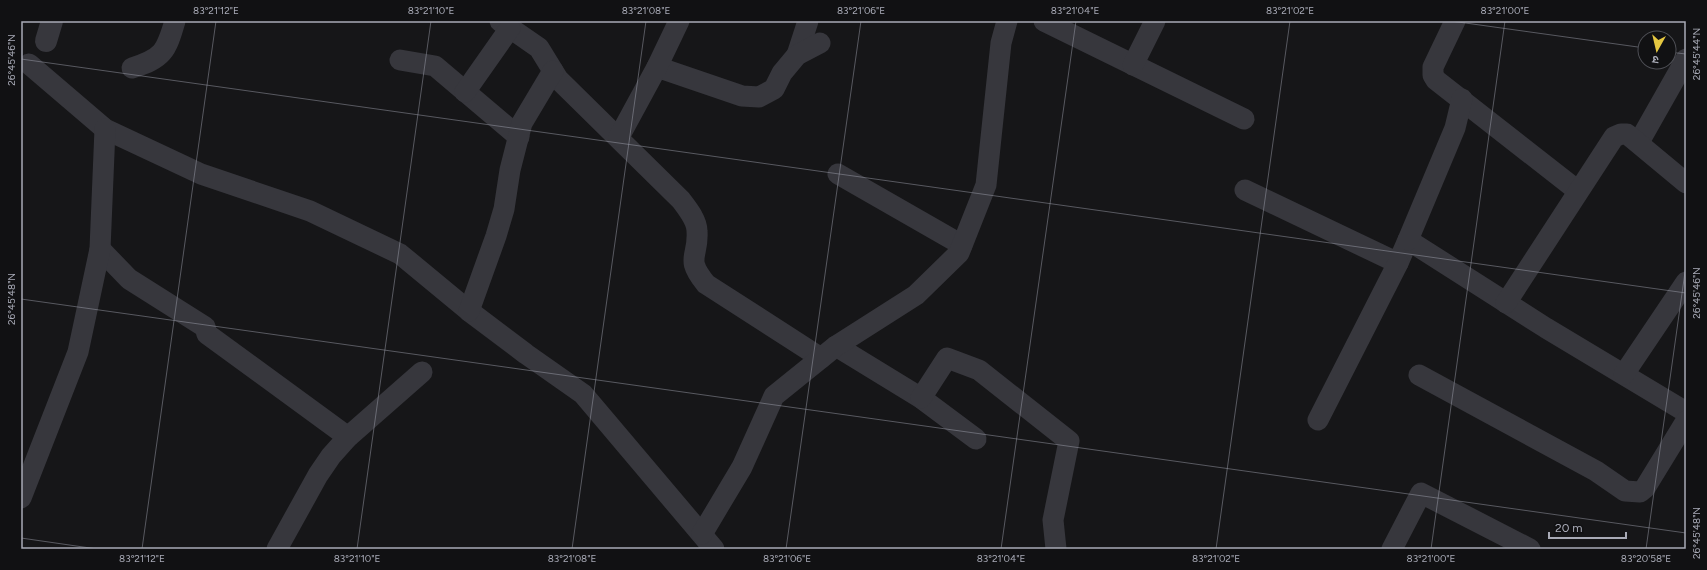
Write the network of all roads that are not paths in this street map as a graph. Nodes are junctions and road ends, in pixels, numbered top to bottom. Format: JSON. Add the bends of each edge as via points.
{"nodes":[{"id":1,"x":175,"y":21,"type":"edge"},
{"id":2,"x":679,"y":21,"type":"edge"},
{"id":3,"x":808,"y":21,"type":"edge"},
{"id":4,"x":1007,"y":21,"type":"edge"},
{"id":5,"x":1044,"y":21,"type":"edge"},
{"id":6,"x":1156,"y":21,"type":"edge"},
{"id":7,"x":1455,"y":21,"type":"edge"},
{"id":8,"x":505,"y":24,"type":"edge"},
{"id":9,"x":49,"y":31,"type":"edge"},
{"id":10,"x":820,"y":43,"type":"dead end"},
{"id":11,"x":797,"y":55,"type":"junction"},
{"id":12,"x":1686,"y":59,"type":"edge"},
{"id":13,"x":400,"y":60,"type":"dead end"},
{"id":14,"x":1132,"y":64,"type":"junction"},
{"id":15,"x":132,"y":68,"type":"dead end"},
{"id":16,"x":657,"y":68,"type":"junction"},
{"id":17,"x":25,"y":69,"type":"edge"},
{"id":18,"x":553,"y":71,"type":"junction"},
{"id":19,"x":465,"y":92,"type":"junction"},
{"id":20,"x":1462,"y":99,"type":"junction"},
{"id":21,"x":1244,"y":119,"type":"dead end"},
{"id":22,"x":105,"y":129,"type":"junction"},
{"id":23,"x":518,"y":137,"type":"junction"},
{"id":24,"x":619,"y":137,"type":"junction"},
{"id":25,"x":1639,"y":142,"type":"junction"},
{"id":26,"x":838,"y":174,"type":"dead end"},
{"id":27,"x":1686,"y":183,"type":"edge"},
{"id":28,"x":1245,"y":190,"type":"dead end"},
{"id":29,"x":1578,"y":191,"type":"junction"},
{"id":30,"x":1408,"y":240,"type":"junction"},
{"id":31,"x":962,"y":245,"type":"junction"},
{"id":32,"x":100,"y":249,"type":"junction"},
{"id":33,"x":1398,"y":263,"type":"junction"},
{"id":34,"x":1686,"y":282,"type":"edge"},
{"id":35,"x":1506,"y":303,"type":"junction"},
{"id":36,"x":469,"y":311,"type":"junction"},
{"id":37,"x":828,"y":352,"type":"junction"},
{"id":38,"x":422,"y":372,"type":"dead end"},
{"id":39,"x":1624,"y":374,"type":"junction"},
{"id":40,"x":1419,"y":375,"type":"dead end"},
{"id":41,"x":920,"y":398,"type":"junction"},
{"id":42,"x":1686,"y":412,"type":"edge"},
{"id":43,"x":1318,"y":420,"type":"dead end"},
{"id":44,"x":1686,"y":421,"type":"edge"},
{"id":45,"x":348,"y":437,"type":"junction"},
{"id":46,"x":976,"y":438,"type":"dead end"},
{"id":47,"x":21,"y":498,"type":"edge"},
{"id":48,"x":708,"y":542,"type":"edge"},
{"id":49,"x":1521,"y":547,"type":"edge"},
{"id":50,"x":277,"y":549,"type":"edge"},
{"id":51,"x":1056,"y":549,"type":"edge"},
{"id":52,"x":1392,"y":549,"type":"edge"}],
"edges":[{"from":1,"to":15,"type":"street","via":[[168,45],[153,61]]},
{"from":2,"to":16,"type":"street"},
{"from":3,"to":11,"type":"street"},
{"from":4,"to":31,"type":"street","via":[[1001,44],[986,185]]},
{"from":5,"to":14,"type":"street"},
{"from":6,"to":14,"type":"street"},
{"from":7,"to":20,"type":"street","via":[[1433,67],[1433,75]]},
{"from":8,"to":18,"type":"street","via":[[539,48]]},
{"from":8,"to":19,"type":"street"},
{"from":9,"to":17,"type":"street"},
{"from":10,"to":11,"type":"street"},
{"from":11,"to":16,"type":"street","via":[[782,73],[774,89],[759,96],[742,96]]},
{"from":12,"to":25,"type":"street"},
{"from":13,"to":19,"type":"street","via":[[435,66]]},
{"from":14,"to":21,"type":"street"},
{"from":16,"to":24,"type":"street"},
{"from":17,"to":22,"type":"street"},
{"from":18,"to":23,"type":"street","via":[[528,111]]},
{"from":18,"to":24,"type":"street","via":[[558,79]]},
{"from":19,"to":23,"type":"street"},
{"from":20,"to":29,"type":"street"},
{"from":20,"to":30,"type":"street","via":[[1455,128]]},
{"from":22,"to":32,"type":"street"},
{"from":22,"to":36,"type":"street","via":[[201,174],[310,211],[400,254]]},
{"from":23,"to":36,"type":"street","via":[[502,216]]},
{"from":24,"to":37,"type":"street","via":[[681,200],[691,214],[697,230],[693,259],[696,272],[706,284]]},
{"from":25,"to":27,"type":"street"},
{"from":25,"to":29,"type":"street","via":[[1627,134],[1614,137]]},
{"from":26,"to":31,"type":"street"},
{"from":28,"to":33,"type":"street"},
{"from":29,"to":35,"type":"street"},
{"from":30,"to":33,"type":"street"},
{"from":30,"to":35,"type":"street"},
{"from":31,"to":37,"type":"street","via":[[959,252],[916,295]]},
{"from":32,"to":45,"type":"street","via":[[129,279],[205,327],[207,334]]},
{"from":32,"to":47,"type":"street","via":[[78,352]]},
{"from":33,"to":43,"type":"street"},
{"from":34,"to":39,"type":"street"},
{"from":35,"to":39,"type":"street"},
{"from":36,"to":48,"type":"street","via":[[583,394]]},
{"from":37,"to":41,"type":"street"},
{"from":37,"to":48,"type":"street","via":[[774,396]]},
{"from":38,"to":45,"type":"street"},
{"from":39,"to":42,"type":"street"},
{"from":40,"to":44,"type":"street","via":[[1596,471],[1625,491],[1640,492],[1645,488]]},
{"from":41,"to":46,"type":"street"},
{"from":41,"to":51,"type":"street","via":[[947,358],[979,370],[1069,441],[1053,520]]},
{"from":45,"to":50,"type":"street","via":[[318,475]]},
{"from":49,"to":52,"type":"street","via":[[1421,493]]}]}
